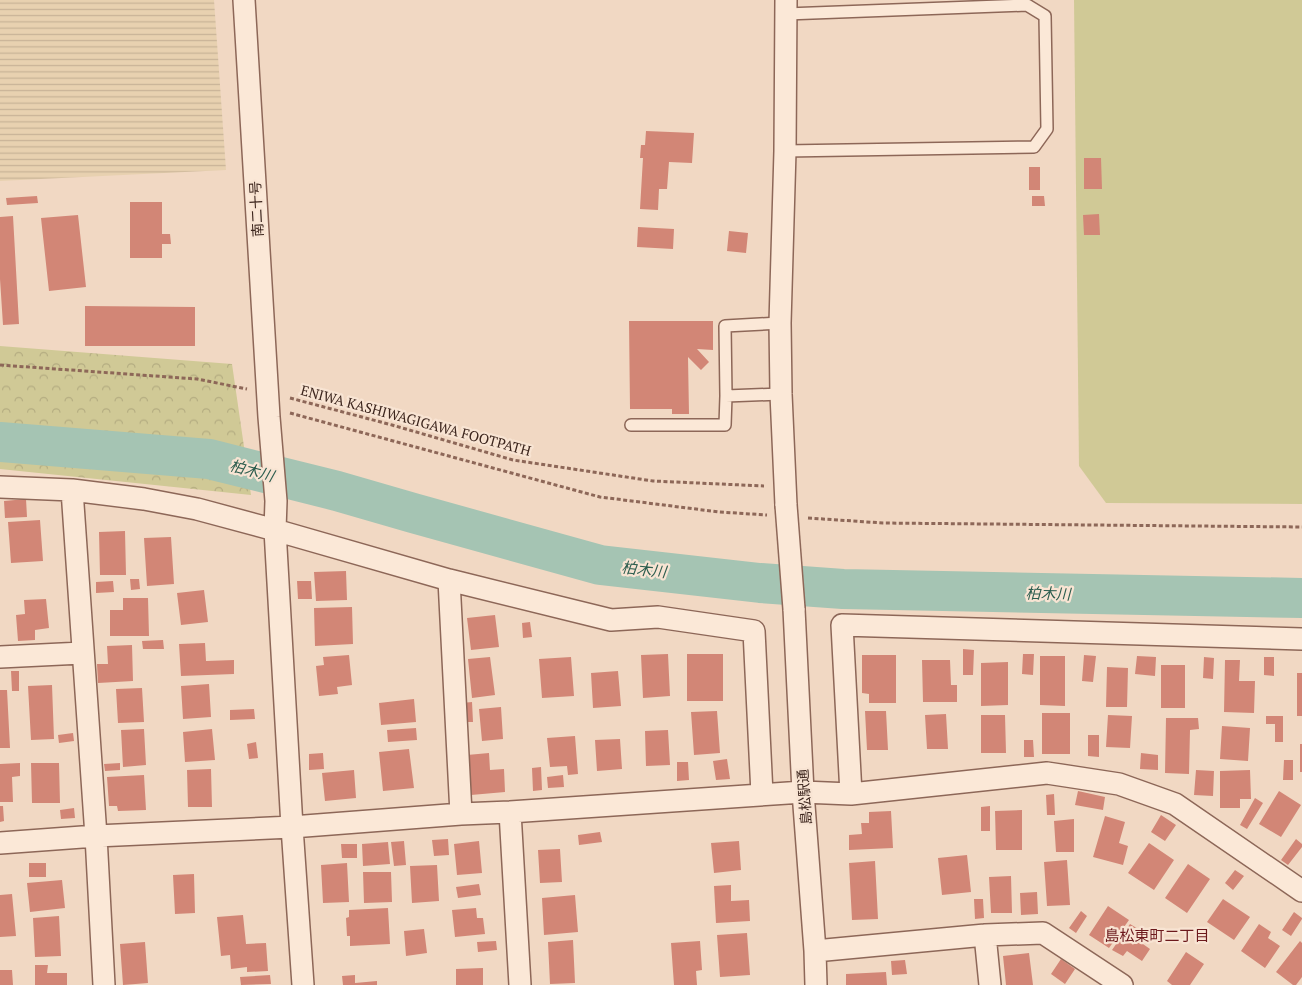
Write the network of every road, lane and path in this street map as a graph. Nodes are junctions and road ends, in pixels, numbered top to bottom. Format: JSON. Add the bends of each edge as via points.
{"nodes":[{"id":1,"x":244,"y":0,"type":"edge"},
{"id":2,"x":786,"y":7,"type":"edge"},
{"id":3,"x":785,"y":152,"type":"junction"},
{"id":4,"x":780,"y":323,"type":"junction"},
{"id":5,"x":0,"y":366,"type":"edge"},
{"id":6,"x":255,"y":391,"type":"dead end"},
{"id":7,"x":781,"y":394,"type":"junction"},
{"id":8,"x":284,"y":396,"type":"dead end"},
{"id":9,"x":726,"y":396,"type":"junction"},
{"id":10,"x":631,"y":425,"type":"dead end"},
{"id":11,"x":0,"y":487,"type":"edge"},
{"id":12,"x":72,"y":490,"type":"junction"},
{"id":13,"x":786,"y":496,"type":"junction"},
{"id":14,"x":275,"y":530,"type":"junction"},
{"id":15,"x":449,"y":580,"type":"junction"},
{"id":16,"x":1302,"y":639,"type":"edge"},
{"id":17,"x":82,"y":653,"type":"junction"},
{"id":18,"x":0,"y":658,"type":"edge"},
{"id":19,"x":803,"y":792,"type":"junction"},
{"id":20,"x":762,"y":794,"type":"junction"},
{"id":21,"x":851,"y":794,"type":"junction"},
{"id":22,"x":510,"y":812,"type":"junction"},
{"id":23,"x":461,"y":814,"type":"junction"},
{"id":24,"x":292,"y":827,"type":"junction"},
{"id":25,"x":96,"y":836,"type":"junction"},
{"id":26,"x":0,"y":843,"type":"edge"},
{"id":27,"x":1302,"y":891,"type":"edge"},
{"id":28,"x":985,"y":935,"type":"junction"},
{"id":29,"x":815,"y":951,"type":"junction"},
{"id":30,"x":104,"y":985,"type":"edge"},
{"id":31,"x":303,"y":985,"type":"edge"},
{"id":32,"x":520,"y":985,"type":"edge"},
{"id":33,"x":816,"y":985,"type":"edge"},
{"id":34,"x":990,"y":985,"type":"edge"},
{"id":35,"x":1122,"y":985,"type":"edge"}],
"edges":[{"from":1,"to":14,"type":"street","name":"南二十号","via":[[276,501]]},
{"from":2,"to":3,"type":"street","name":"島松駅通"},
{"from":2,"to":3,"type":"lane","via":[[1027,5],[1045,16],[1048,129],[1034,148]]},
{"from":3,"to":4,"type":"street","name":"島松駅通"},
{"from":4,"to":7,"type":"street","name":"島松駅通"},
{"from":4,"to":9,"type":"lane","via":[[725,326]]},
{"from":5,"to":6,"type":"path","via":[[197,379]]},
{"from":7,"to":9,"type":"lane"},
{"from":7,"to":13,"type":"street","name":"島松駅通"},
{"from":8,"to":13,"type":"path","name":"ENIWA KASHIWAGIGAWA FOOTPATH","via":[[513,460],[653,481]]},
{"from":9,"to":10,"type":"lane","via":[[725,425]]},
{"from":11,"to":12,"type":"street"},
{"from":12,"to":14,"type":"street","via":[[180,506]]},
{"from":12,"to":17,"type":"street"},
{"from":13,"to":19,"type":"street","name":"島松駅通","bridge":true},
{"from":14,"to":15,"type":"street"},
{"from":14,"to":24,"type":"street","name":"南二十号"},
{"from":15,"to":20,"type":"street","via":[[611,620],[658,617],[754,631]]},
{"from":15,"to":23,"type":"street"},
{"from":16,"to":21,"type":"street","via":[[842,625]]},
{"from":17,"to":18,"type":"street"},
{"from":17,"to":25,"type":"street"},
{"from":19,"to":20,"type":"street"},
{"from":19,"to":21,"type":"street"},
{"from":19,"to":29,"type":"street","name":"島松駅通"},
{"from":20,"to":22,"type":"street"},
{"from":21,"to":27,"type":"street","via":[[1047,773],[1119,784],[1175,804]]},
{"from":22,"to":23,"type":"street"},
{"from":22,"to":32,"type":"street"},
{"from":23,"to":24,"type":"street"},
{"from":24,"to":25,"type":"street"},
{"from":24,"to":31,"type":"street","name":"南二十号"},
{"from":25,"to":26,"type":"street"},
{"from":25,"to":30,"type":"street"},
{"from":28,"to":29,"type":"street"},
{"from":28,"to":34,"type":"street"},
{"from":28,"to":35,"type":"street","via":[[1042,933]]},
{"from":29,"to":33,"type":"street","name":"島松駅通"}]}
